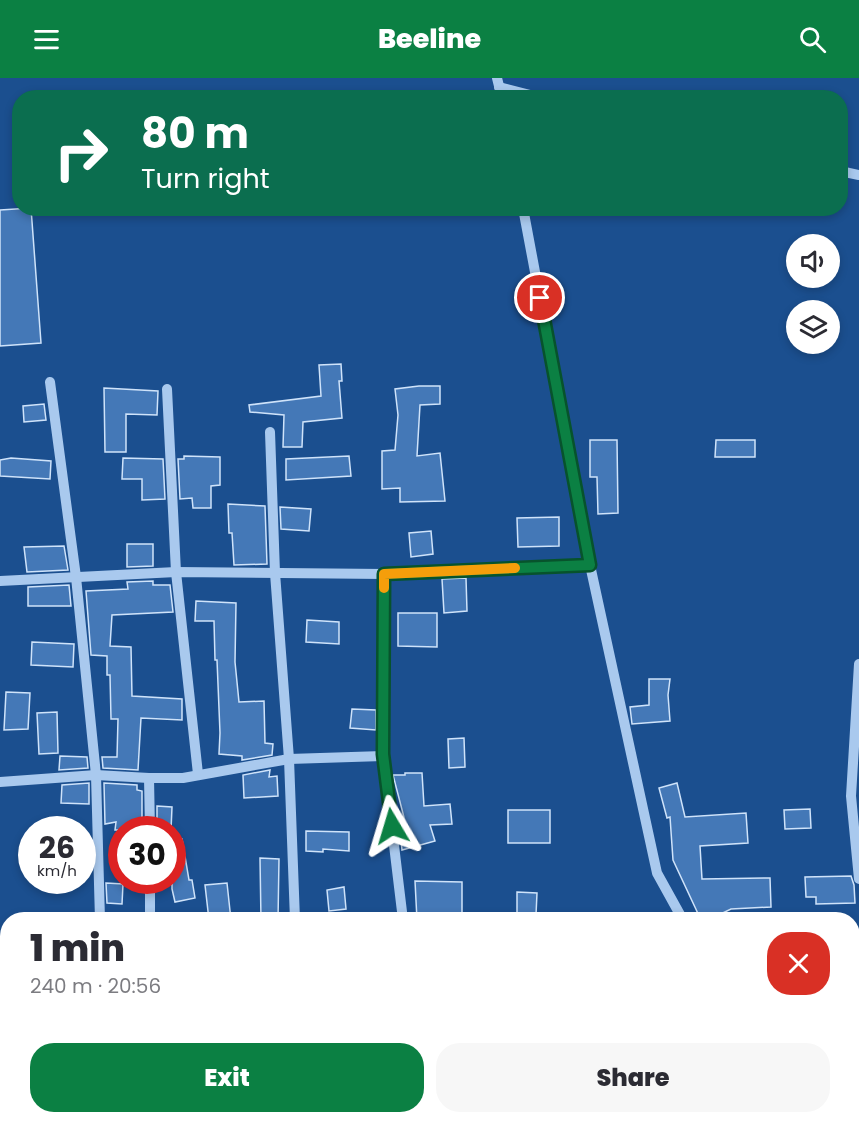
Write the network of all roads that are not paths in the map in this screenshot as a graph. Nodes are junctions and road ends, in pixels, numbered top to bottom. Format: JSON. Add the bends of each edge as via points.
{"nodes":[{"id":1,"x":525,"y":216,"type":"edge"},
{"id":2,"x":50,"y":381,"type":"dead end"},
{"id":3,"x":167,"y":389,"type":"dead end"},
{"id":4,"x":270,"y":432,"type":"dead end"},
{"id":5,"x":590,"y":565,"type":"junction"},
{"id":6,"x":176,"y":572,"type":"junction"},
{"id":7,"x":275,"y":573,"type":"junction"},
{"id":8,"x":384,"y":574,"type":"junction"},
{"id":9,"x":76,"y":577,"type":"junction"},
{"id":10,"x":0,"y":581,"type":"edge"},
{"id":11,"x":859,"y":664,"type":"edge"},
{"id":12,"x":383,"y":756,"type":"junction"},
{"id":13,"x":289,"y":759,"type":"junction"},
{"id":14,"x":198,"y":774,"type":"junction"},
{"id":15,"x":96,"y":775,"type":"junction"},
{"id":16,"x":149,"y":778,"type":"junction"},
{"id":17,"x":0,"y":782,"type":"edge"},
{"id":18,"x":150,"y":816,"type":"edge"},
{"id":19,"x":859,"y":879,"type":"edge"},
{"id":20,"x":150,"y":894,"type":"edge"},
{"id":21,"x":100,"y":912,"type":"edge"},
{"id":22,"x":150,"y":912,"type":"edge"},
{"id":23,"x":295,"y":912,"type":"edge"},
{"id":24,"x":402,"y":912,"type":"edge"},
{"id":25,"x":679,"y":912,"type":"edge"}],
"edges":[{"from":1,"to":5,"type":"street"},
{"from":2,"to":9,"type":"street"},
{"from":3,"to":6,"type":"street"},
{"from":4,"to":7,"type":"street"},
{"from":5,"to":8,"type":"street"},
{"from":5,"to":25,"type":"street","via":[[657,873]]},
{"from":6,"to":7,"type":"street"},
{"from":6,"to":9,"type":"street"},
{"from":6,"to":14,"type":"street"},
{"from":7,"to":8,"type":"street"},
{"from":7,"to":13,"type":"street"},
{"from":8,"to":12,"type":"street"},
{"from":9,"to":10,"type":"street"},
{"from":9,"to":15,"type":"street"},
{"from":11,"to":19,"type":"street","via":[[850,796]]},
{"from":12,"to":13,"type":"street"},
{"from":12,"to":24,"type":"street"},
{"from":13,"to":14,"type":"street"},
{"from":13,"to":23,"type":"street"},
{"from":14,"to":16,"type":"street"},
{"from":15,"to":16,"type":"street"},
{"from":15,"to":17,"type":"street"},
{"from":15,"to":21,"type":"street"},
{"from":16,"to":18,"type":"street"},
{"from":20,"to":22,"type":"street"}]}
